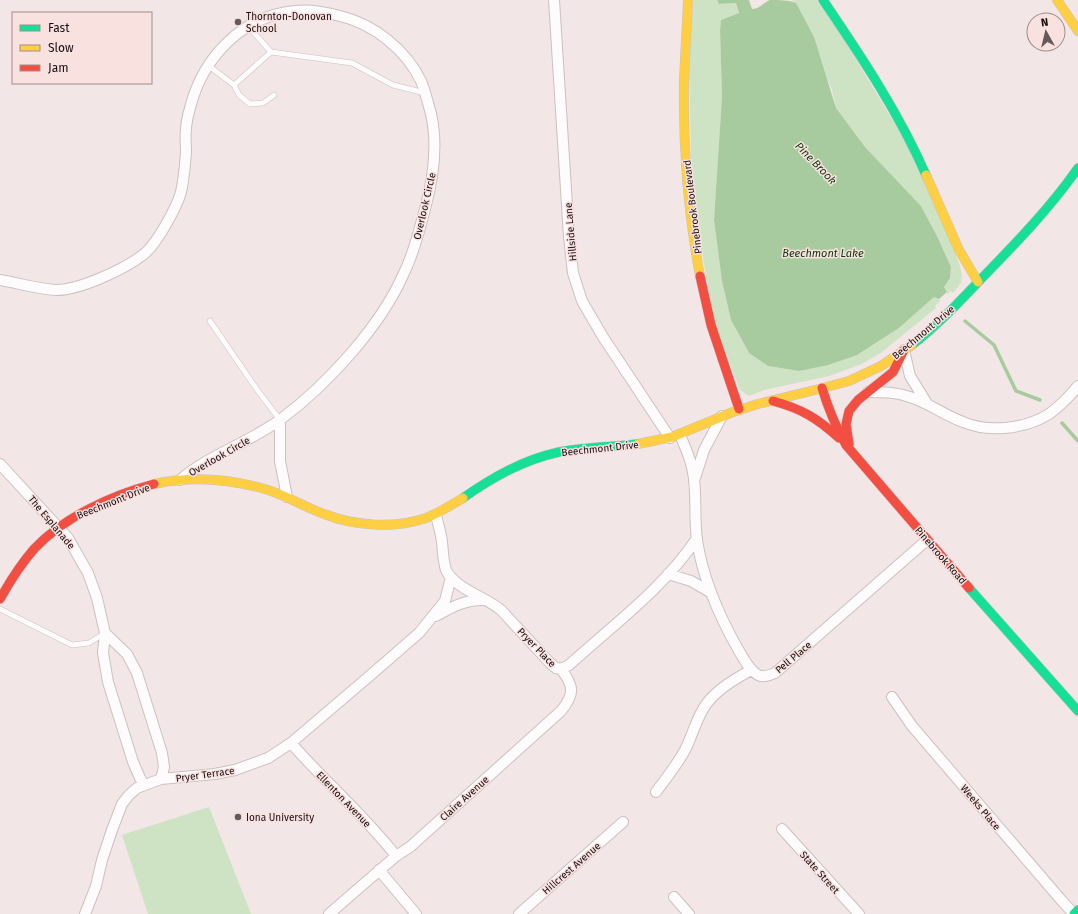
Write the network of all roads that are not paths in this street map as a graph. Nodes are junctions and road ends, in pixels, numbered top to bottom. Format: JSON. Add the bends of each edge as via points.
{"nodes":[{"id":1,"x":554,"y":0,"type":"edge"},
{"id":2,"x":688,"y":0,"type":"edge"},
{"id":3,"x":824,"y":0,"type":"edge"},
{"id":4,"x":1057,"y":0,"type":"edge"},
{"id":5,"x":248,"y":26,"type":"junction"},
{"id":6,"x":1078,"y":31,"type":"edge"},
{"id":7,"x":271,"y":52,"type":"junction"},
{"id":8,"x":208,"y":65,"type":"junction"},
{"id":9,"x":234,"y":85,"type":"junction"},
{"id":10,"x":426,"y":94,"type":"junction"},
{"id":11,"x":274,"y":95,"type":"dead end"},
{"id":12,"x":1078,"y":168,"type":"edge"},
{"id":13,"x":0,"y":280,"type":"edge"},
{"id":14,"x":978,"y":282,"type":"junction"},
{"id":15,"x":210,"y":321,"type":"dead end"},
{"id":16,"x":904,"y":350,"type":"junction"},
{"id":17,"x":1078,"y":386,"type":"edge"},
{"id":18,"x":822,"y":388,"type":"junction"},
{"id":19,"x":868,"y":392,"type":"junction"},
{"id":20,"x":770,"y":400,"type":"junction"},
{"id":21,"x":926,"y":402,"type":"junction"},
{"id":22,"x":739,"y":409,"type":"junction"},
{"id":23,"x":722,"y":415,"type":"junction"},
{"id":24,"x":280,"y":420,"type":"junction"},
{"id":25,"x":680,"y":435,"type":"junction"},
{"id":26,"x":670,"y":438,"type":"junction"},
{"id":27,"x":848,"y":447,"type":"junction"},
{"id":28,"x":0,"y":464,"type":"edge"},
{"id":29,"x":180,"y":480,"type":"junction"},
{"id":30,"x":694,"y":482,"type":"junction"},
{"id":31,"x":287,"y":497,"type":"junction"},
{"id":32,"x":436,"y":515,"type":"junction"},
{"id":33,"x":58,"y":527,"type":"junction"},
{"id":34,"x":697,"y":538,"type":"junction"},
{"id":35,"x":928,"y":540,"type":"junction"},
{"id":36,"x":668,"y":574,"type":"junction"},
{"id":37,"x":451,"y":577,"type":"junction"},
{"id":38,"x":710,"y":592,"type":"junction"},
{"id":39,"x":0,"y":599,"type":"edge"},
{"id":40,"x":485,"y":600,"type":"junction"},
{"id":41,"x":0,"y":609,"type":"edge"},
{"id":42,"x":431,"y":619,"type":"junction"},
{"id":43,"x":105,"y":633,"type":"junction"},
{"id":44,"x":561,"y":669,"type":"junction"},
{"id":45,"x":751,"y":670,"type":"junction"},
{"id":46,"x":892,"y":697,"type":"dead end"},
{"id":47,"x":1078,"y":711,"type":"edge"},
{"id":48,"x":291,"y":743,"type":"junction"},
{"id":49,"x":161,"y":779,"type":"junction"},
{"id":50,"x":144,"y":785,"type":"junction"},
{"id":51,"x":656,"y":792,"type":"dead end"},
{"id":52,"x":623,"y":822,"type":"dead end"},
{"id":53,"x":782,"y":829,"type":"dead end"},
{"id":54,"x":396,"y":856,"type":"junction"},
{"id":55,"x":379,"y":870,"type":"junction"},
{"id":56,"x":674,"y":897,"type":"dead end"},
{"id":57,"x":1078,"y":910,"type":"edge"},
{"id":58,"x":85,"y":914,"type":"edge"},
{"id":59,"x":329,"y":914,"type":"edge"},
{"id":60,"x":416,"y":914,"type":"edge"},
{"id":61,"x":519,"y":914,"type":"edge"},
{"id":62,"x":689,"y":914,"type":"edge"},
{"id":63,"x":860,"y":914,"type":"edge"},
{"id":64,"x":1074,"y":914,"type":"edge"}],
"edges":[{"from":1,"to":26,"type":"street","name":"Hillside Lane","via":[[573,273],[582,301],[603,338]]},
{"from":2,"to":22,"type":"street","name":"Pinebrook Boulevard","via":[[684,109],[689,202],[705,302]]},
{"from":3,"to":14,"type":"street","via":[[860,54],[907,135],[959,250]]},
{"from":4,"to":6,"type":"street"},
{"from":5,"to":7,"type":"lane"},
{"from":5,"to":8,"type":"street","name":"Overlook Circle","via":[[228,41]]},
{"from":5,"to":10,"type":"street","name":"Overlook Circle","via":[[264,18],[296,11],[321,11],[349,18],[390,41],[410,63]]},
{"from":7,"to":9,"type":"lane"},
{"from":7,"to":10,"type":"lane","via":[[352,63],[393,85]]},
{"from":8,"to":9,"type":"lane"},
{"from":8,"to":13,"type":"street","name":"Overlook Circle","via":[[195,91],[190,110],[181,194],[158,239],[145,254],[101,279],[57,290]]},
{"from":9,"to":11,"type":"lane","via":[[239,96],[250,104],[263,103]]},
{"from":10,"to":24,"type":"street","name":"Overlook Circle","via":[[433,118],[434,168],[416,242],[404,274],[375,325],[333,372]]},
{"from":12,"to":14,"type":"street","name":"Beechmont Drive","via":[[1041,216]]},
{"from":14,"to":16,"type":"street","name":"Beechmont Drive","via":[[936,324]]},
{"from":15,"to":24,"type":"lane"},
{"from":16,"to":18,"type":"street","name":"Beechmont Drive","via":[[868,373]]},
{"from":16,"to":19,"type":"street","via":[[893,372]]},
{"from":16,"to":21,"type":"street","via":[[910,376]]},
{"from":17,"to":21,"type":"street","via":[[1067,400],[1048,414],[1027,423],[1008,427],[980,427],[965,423]]},
{"from":18,"to":20,"type":"street","name":"Beechmont Drive"},
{"from":18,"to":27,"type":"street","name":"Pinebrook Road","via":[[839,433]]},
{"from":19,"to":21,"type":"street","via":[[894,393]]},
{"from":19,"to":27,"type":"street","via":[[854,404],[847,415]]},
{"from":20,"to":22,"type":"street","name":"Beechmont Drive"},
{"from":20,"to":27,"type":"street","via":[[790,405],[812,415]]},
{"from":22,"to":23,"type":"street","name":"Beechmont Drive"},
{"from":23,"to":25,"type":"street","name":"Beechmont Drive"},
{"from":23,"to":30,"type":"street","via":[[704,450]]},
{"from":24,"to":29,"type":"street","name":"Overlook Circle","via":[[201,464]]},
{"from":24,"to":31,"type":"street","via":[[280,461]]},
{"from":25,"to":26,"type":"street","name":"Beechmont Drive"},
{"from":25,"to":30,"type":"street","via":[[691,464]]},
{"from":26,"to":32,"type":"street","name":"Beechmont Drive","via":[[625,446],[585,448],[543,456],[504,472]]},
{"from":27,"to":35,"type":"street","name":"Pinebrook Road"},
{"from":28,"to":33,"type":"street","name":"The Esplanade"},
{"from":29,"to":31,"type":"street","name":"Beechmont Drive","via":[[242,484]]},
{"from":29,"to":33,"type":"street","name":"Beechmont Drive","via":[[157,484],[121,496]]},
{"from":30,"to":34,"type":"street"},
{"from":31,"to":32,"type":"street","name":"Beechmont Drive","via":[[330,516],[356,522],[401,523]]},
{"from":32,"to":37,"type":"street","via":[[446,568]]},
{"from":33,"to":39,"type":"street","name":"Beechmont Drive","via":[[33,551]]},
{"from":33,"to":43,"type":"street","name":"The Esplanade","via":[[76,550],[88,573]]},
{"from":34,"to":36,"type":"street","name":"Pryer Place"},
{"from":34,"to":38,"type":"street"},
{"from":35,"to":45,"type":"street","name":"Pell Place","via":[[775,672],[762,676]]},
{"from":35,"to":47,"type":"street","name":"Pinebrook Road"},
{"from":36,"to":38,"type":"street","via":[[691,581]]},
{"from":36,"to":44,"type":"street","name":"Pryer Place","via":[[620,621]]},
{"from":37,"to":40,"type":"street","name":"Pryer Place"},
{"from":37,"to":42,"type":"street","name":"Pryer Terrace","via":[[445,601]]},
{"from":38,"to":45,"type":"street","via":[[725,626]]},
{"from":40,"to":42,"type":"street","name":"Pryer Terrace","via":[[471,600]]},
{"from":40,"to":44,"type":"street","name":"Pryer Place","via":[[501,610],[551,664]]},
{"from":41,"to":43,"type":"lane","via":[[72,645],[89,643]]},
{"from":42,"to":48,"type":"street","name":"Pryer Terrace","via":[[397,653]]},
{"from":43,"to":49,"type":"street","via":[[127,654],[137,673],[162,753],[164,767]]},
{"from":43,"to":50,"type":"street","name":"The Esplanade","via":[[103,653],[108,682],[135,768]]},
{"from":44,"to":54,"type":"street","name":"Claire Avenue","via":[[571,689],[570,699],[561,711],[410,847]]},
{"from":45,"to":51,"type":"street","via":[[720,690],[706,704],[680,759]]},
{"from":46,"to":64,"type":"street","name":"Weeks Place","via":[[912,726]]},
{"from":48,"to":49,"type":"street","name":"Pryer Terrace","via":[[268,758],[235,770]]},
{"from":48,"to":54,"type":"street","name":"Ellenton Avenue"},
{"from":49,"to":50,"type":"street","name":"Pryer Terrace"},
{"from":50,"to":58,"type":"street","name":"Pryer Terrace","via":[[137,788],[122,804]]},
{"from":52,"to":61,"type":"street","name":"Hillcrest Avenue"},
{"from":53,"to":63,"type":"street","name":"State Street"},
{"from":54,"to":55,"type":"street","name":"Claire Avenue"},
{"from":55,"to":59,"type":"street","name":"Claire Avenue"},
{"from":55,"to":60,"type":"street"},
{"from":56,"to":62,"type":"street"},
{"from":57,"to":64,"type":"street"}]}
